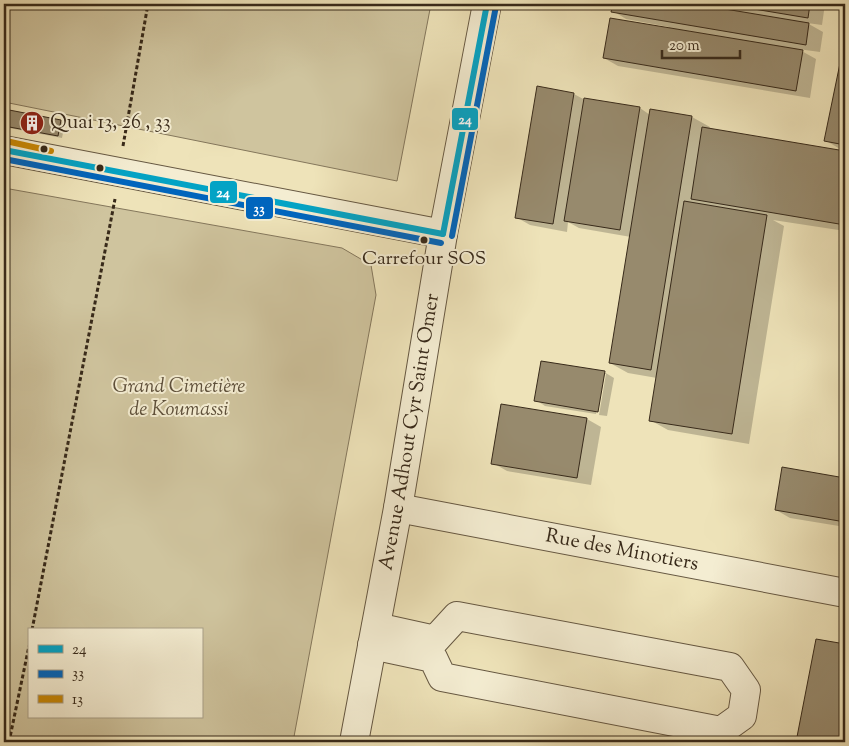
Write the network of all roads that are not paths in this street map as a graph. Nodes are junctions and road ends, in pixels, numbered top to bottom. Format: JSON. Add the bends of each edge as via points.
{"nodes":[{"id":1,"x":487,"y":4,"type":"edge"},
{"id":2,"x":4,"y":150,"type":"edge"},
{"id":3,"x":443,"y":234,"type":"junction"},
{"id":4,"x":398,"y":508,"type":"junction"},
{"id":5,"x":845,"y":593,"type":"edge"},
{"id":6,"x":374,"y":636,"type":"junction"},
{"id":7,"x":354,"y":742,"type":"edge"}],
"edges":[{"from":1,"to":3,"type":"street","name":"Avenue Adhout Cyr Saint Omer"},
{"from":2,"to":3,"type":"street"},
{"from":3,"to":4,"type":"street","name":"Avenue Adhout Cyr Saint Omer"},
{"from":4,"to":5,"type":"street","name":"Rue des Minotiers"},
{"from":4,"to":6,"type":"street","name":"Avenue Adhout Cyr Saint Omer"},
{"from":6,"to":6,"type":"street","via":[[435,640],[456,616],[730,667],[746,690],[742,716],[721,731],[442,677],[433,658]]},
{"from":6,"to":7,"type":"street","name":"Avenue Adhout Cyr Saint Omer"}]}
